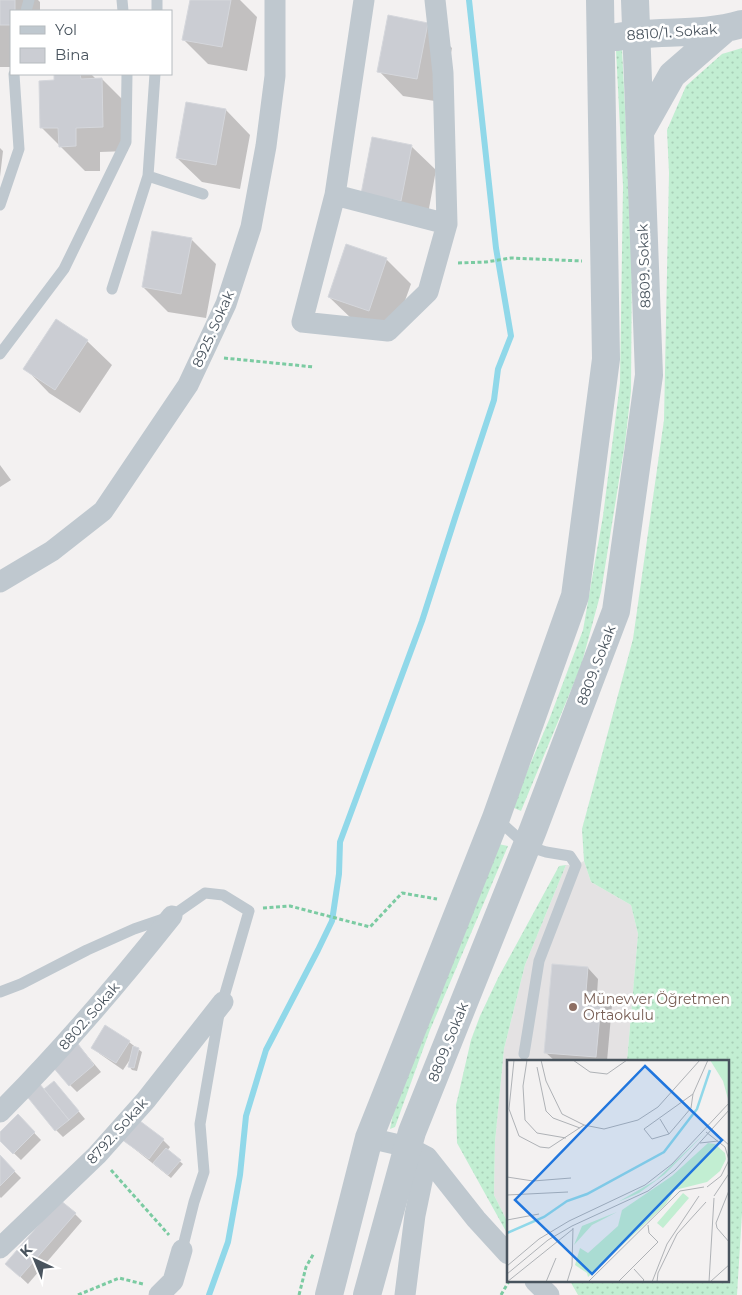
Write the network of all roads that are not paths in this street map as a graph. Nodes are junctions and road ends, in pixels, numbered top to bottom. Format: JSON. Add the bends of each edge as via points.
{"nodes":[{"id":1,"x":275,"y":0,"type":"edge"},
{"id":2,"x":364,"y":0,"type":"edge"},
{"id":3,"x":435,"y":0,"type":"edge"},
{"id":4,"x":641,"y":0,"type":"edge"},
{"id":5,"x":600,"y":3,"type":"edge"},
{"id":6,"x":734,"y":26,"type":"edge"},
{"id":7,"x":635,"y":34,"type":"junction"},
{"id":8,"x":601,"y":39,"type":"junction"},
{"id":9,"x":14,"y":75,"type":"edge"},
{"id":10,"x":127,"y":75,"type":"edge"},
{"id":11,"x":155,"y":75,"type":"edge"},
{"id":12,"x":640,"y":132,"type":"junction"},
{"id":13,"x":148,"y":176,"type":"junction"},
{"id":14,"x":203,"y":194,"type":"dead end"},
{"id":15,"x":335,"y":194,"type":"junction"},
{"id":16,"x":0,"y":205,"type":"edge"},
{"id":17,"x":448,"y":224,"type":"junction"},
{"id":18,"x":112,"y":289,"type":"dead end"},
{"id":19,"x":0,"y":354,"type":"edge"},
{"id":20,"x":0,"y":582,"type":"edge"},
{"id":21,"x":496,"y":818,"type":"junction"},
{"id":22,"x":527,"y":846,"type":"junction"},
{"id":23,"x":172,"y":916,"type":"junction"},
{"id":24,"x":0,"y":992,"type":"edge"},
{"id":25,"x":223,"y":1002,"type":"junction"},
{"id":26,"x":524,"y":1054,"type":"dead end"},
{"id":27,"x":0,"y":1112,"type":"edge"},
{"id":28,"x":369,"y":1138,"type":"junction"},
{"id":29,"x":418,"y":1152,"type":"junction"},
{"id":30,"x":0,"y":1248,"type":"edge"},
{"id":31,"x":182,"y":1250,"type":"joint"},
{"id":32,"x":507,"y":1253,"type":"edge"},
{"id":33,"x":536,"y":1282,"type":"edge"},
{"id":34,"x":546,"y":1282,"type":"edge"},
{"id":35,"x":160,"y":1293,"type":"edge"},
{"id":36,"x":329,"y":1295,"type":"edge"},
{"id":37,"x":367,"y":1295,"type":"edge"},
{"id":38,"x":405,"y":1295,"type":"edge"},
{"id":39,"x":550,"y":1295,"type":"edge"}],
"edges":[{"from":1,"to":20,"type":"street","name":"8925. Sokak","via":[[274,76],[266,146],[251,227],[226,304],[188,385],[103,512],[52,551]]},
{"from":2,"to":15,"type":"street"},
{"from":3,"to":17,"type":"street","via":[[443,73]]},
{"from":4,"to":5,"type":"street"},
{"from":4,"to":7,"type":"street","name":"8809. Sokak"},
{"from":5,"to":8,"type":"street"},
{"from":6,"to":7,"type":"street","name":"8810/1. Sokak"},
{"from":6,"to":12,"type":"street","via":[[672,75]]},
{"from":7,"to":8,"type":"street","name":"8810/1. Sokak"},
{"from":7,"to":12,"type":"street","name":"8809. Sokak"},
{"from":8,"to":21,"type":"street","via":[[606,359],[575,596]]},
{"from":9,"to":16,"type":"lane","via":[[19,149]]},
{"from":10,"to":19,"type":"lane","via":[[126,142],[64,269]]},
{"from":11,"to":13,"type":"lane"},
{"from":12,"to":22,"type":"street","name":"8809. Sokak","via":[[648,375],[616,611]]},
{"from":13,"to":14,"type":"lane"},
{"from":13,"to":18,"type":"lane"},
{"from":15,"to":17,"type":"street"},
{"from":15,"to":17,"type":"street","via":[[302,322],[388,331],[428,292]]},
{"from":21,"to":22,"type":"lane"},
{"from":21,"to":28,"type":"street"},
{"from":22,"to":26,"type":"lane","via":[[570,856],[576,865],[539,961]]},
{"from":22,"to":29,"type":"street","name":"8809. Sokak","via":[[412,1132]]},
{"from":23,"to":24,"type":"lane","via":[[134,929]]},
{"from":23,"to":25,"type":"lane","via":[[205,894],[224,895],[249,911]]},
{"from":23,"to":27,"type":"street","name":"8802. Sokak","via":[[40,1072]]},
{"from":25,"to":30,"type":"street","name":"8792. Sokak","via":[[146,1100],[97,1155]]},
{"from":25,"to":31,"type":"lane","via":[[200,1124],[204,1172]]},
{"from":28,"to":29,"type":"street"},
{"from":28,"to":36,"type":"street"},
{"from":29,"to":32,"type":"street"},
{"from":29,"to":37,"type":"street","name":"8809. Sokak"},
{"from":29,"to":38,"type":"street","via":[[415,1215]]},
{"from":31,"to":35,"type":"street","via":[[173,1281]]},
{"from":33,"to":39,"type":"street"},
{"from":34,"to":39,"type":"lane"}]}
